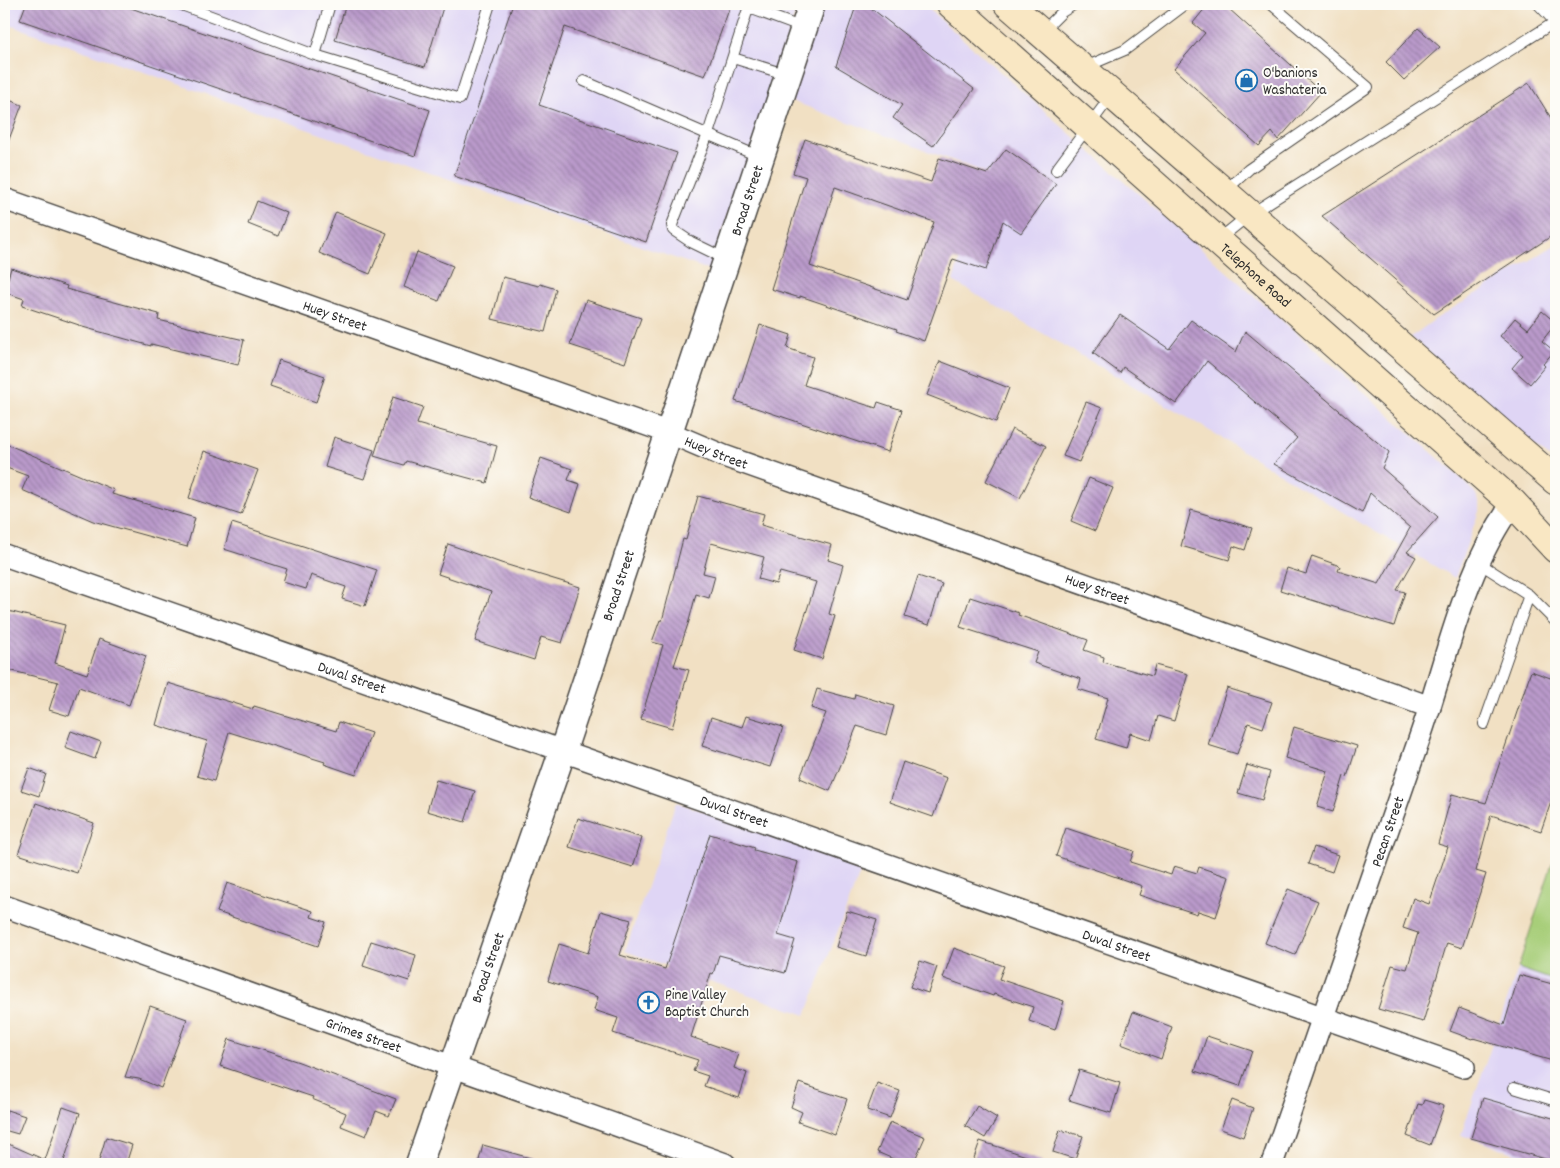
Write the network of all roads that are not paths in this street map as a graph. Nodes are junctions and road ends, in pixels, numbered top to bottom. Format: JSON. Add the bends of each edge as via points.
{"nodes":[{"id":1,"x":179,"y":4,"type":"edge"},
{"id":2,"x":330,"y":4,"type":"edge"},
{"id":3,"x":490,"y":4,"type":"edge"},
{"id":4,"x":951,"y":4,"type":"edge"},
{"id":5,"x":1008,"y":4,"type":"edge"},
{"id":6,"x":1075,"y":4,"type":"edge"},
{"id":7,"x":1186,"y":4,"type":"edge"},
{"id":8,"x":1271,"y":4,"type":"edge"},
{"id":9,"x":1538,"y":4,"type":"edge"},
{"id":10,"x":808,"y":16,"type":"edge"},
{"id":11,"x":1556,"y":22,"type":"edge"},
{"id":12,"x":1042,"y":33,"type":"junction"},
{"id":13,"x":315,"y":54,"type":"junction"},
{"id":14,"x":733,"y":58,"type":"junction"},
{"id":15,"x":1082,"y":68,"type":"junction"},
{"id":16,"x":788,"y":76,"type":"junction"},
{"id":17,"x":584,"y":80,"type":"dead end"},
{"id":18,"x":1112,"y":95,"type":"junction"},
{"id":19,"x":1088,"y":126,"type":"junction"},
{"id":20,"x":708,"y":134,"type":"junction"},
{"id":21,"x":761,"y":158,"type":"junction"},
{"id":22,"x":1056,"y":170,"type":"dead end"},
{"id":23,"x":1223,"y":192,"type":"junction"},
{"id":24,"x":4,"y":199,"type":"edge"},
{"id":25,"x":1249,"y":215,"type":"junction"},
{"id":26,"x":1217,"y":240,"type":"junction"},
{"id":27,"x":726,"y":259,"type":"junction"},
{"id":28,"x":670,"y":433,"type":"junction"},
{"id":29,"x":1556,"y":481,"type":"edge"},
{"id":30,"x":1513,"y":503,"type":"junction"},
{"id":31,"x":1556,"y":532,"type":"edge"},
{"id":32,"x":1556,"y":549,"type":"edge"},
{"id":33,"x":4,"y":555,"type":"edge"},
{"id":34,"x":1478,"y":563,"type":"junction"},
{"id":35,"x":1530,"y":595,"type":"junction"},
{"id":36,"x":1556,"y":622,"type":"edge"},
{"id":37,"x":1430,"y":707,"type":"junction"},
{"id":38,"x":1484,"y":724,"type":"dead end"},
{"id":39,"x":563,"y":750,"type":"junction"},
{"id":40,"x":4,"y":906,"type":"edge"},
{"id":41,"x":1322,"y":1018,"type":"junction"},
{"id":42,"x":452,"y":1066,"type":"junction"},
{"id":43,"x":1464,"y":1067,"type":"dead end"},
{"id":44,"x":1514,"y":1088,"type":"dead end"},
{"id":45,"x":1556,"y":1101,"type":"edge"},
{"id":46,"x":419,"y":1164,"type":"edge"},
{"id":47,"x":725,"y":1164,"type":"edge"},
{"id":48,"x":1272,"y":1164,"type":"edge"}],
"edges":[{"from":1,"to":13,"type":"lane"},
{"from":2,"to":13,"type":"lane"},
{"from":3,"to":13,"type":"lane","via":[[460,99]]},
{"from":4,"to":19,"type":"main road","name":"Telephone Road"},
{"from":5,"to":12,"type":"main road"},
{"from":6,"to":12,"type":"lane","via":[[1062,12]]},
{"from":7,"to":15,"type":"lane","via":[[1125,50]]},
{"from":8,"to":23,"type":"lane","via":[[1368,87],[1249,169]]},
{"from":9,"to":11,"type":"lane"},
{"from":10,"to":14,"type":"lane","via":[[749,10]]},
{"from":10,"to":16,"type":"street","name":"Broad Street"},
{"from":11,"to":25,"type":"lane"},
{"from":12,"to":15,"type":"main road"},
{"from":14,"to":16,"type":"lane"},
{"from":14,"to":20,"type":"lane"},
{"from":15,"to":18,"type":"main road"},
{"from":16,"to":21,"type":"street","name":"Broad Street"},
{"from":17,"to":20,"type":"lane"},
{"from":18,"to":19,"type":"lane"},
{"from":18,"to":23,"type":"main road"},
{"from":19,"to":22,"type":"lane"},
{"from":19,"to":26,"type":"main road","name":"Telephone Road"},
{"from":20,"to":21,"type":"lane"},
{"from":20,"to":27,"type":"lane","via":[[672,227],[691,242]]},
{"from":21,"to":27,"type":"street","name":"Broad Street"},
{"from":23,"to":25,"type":"main road"},
{"from":24,"to":28,"type":"street","name":"Huey Street"},
{"from":25,"to":26,"type":"lane"},
{"from":25,"to":29,"type":"main road"},
{"from":26,"to":30,"type":"main road","name":"Telephone Road"},
{"from":27,"to":28,"type":"street","name":"Broad Street"},
{"from":28,"to":37,"type":"street","name":"Huey Street","via":[[724,456]]},
{"from":28,"to":39,"type":"street","name":"Broad Street"},
{"from":30,"to":31,"type":"main road"},
{"from":30,"to":32,"type":"main road","name":"Telephone Road"},
{"from":30,"to":34,"type":"street","name":"Pecan Street","via":[[1499,522]]},
{"from":33,"to":39,"type":"street","name":"Duval Street"},
{"from":34,"to":35,"type":"lane"},
{"from":34,"to":37,"type":"street","name":"Pecan Street","via":[[1468,584]]},
{"from":35,"to":36,"type":"lane"},
{"from":35,"to":38,"type":"lane"},
{"from":37,"to":41,"type":"street","name":"Pecan Street"},
{"from":39,"to":41,"type":"street","name":"Duval Street"},
{"from":39,"to":42,"type":"street","name":"Broad Street"},
{"from":40,"to":42,"type":"street","name":"Grimes Street"},
{"from":41,"to":43,"type":"street","name":"Duval Street"},
{"from":41,"to":48,"type":"street","name":"Pecan Street"},
{"from":42,"to":46,"type":"street","name":"Broad Street"},
{"from":42,"to":47,"type":"street","name":"Grimes Street"},
{"from":44,"to":45,"type":"lane"}]}
